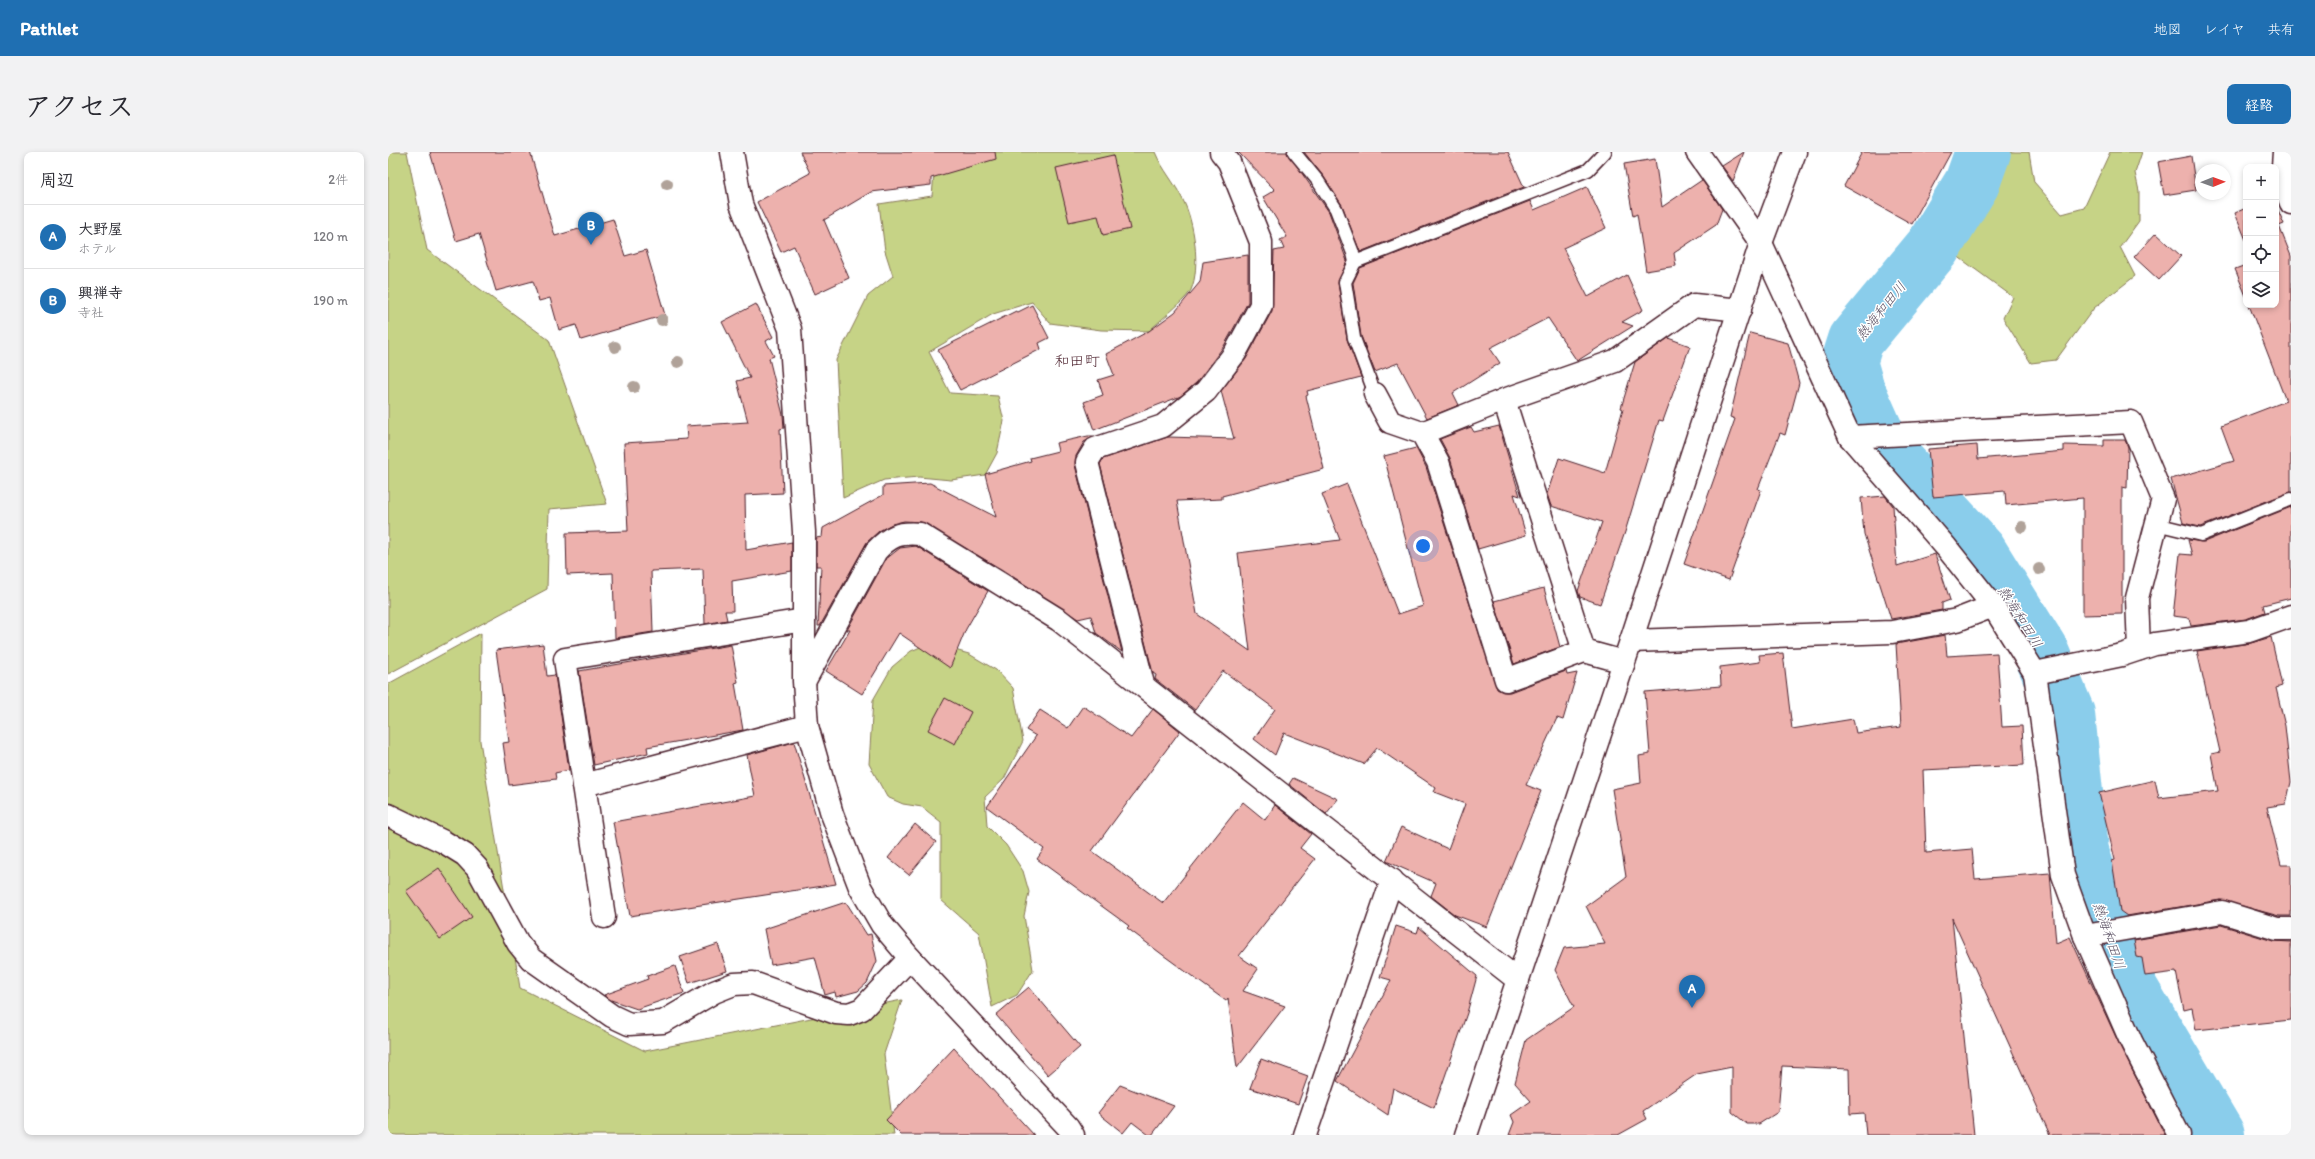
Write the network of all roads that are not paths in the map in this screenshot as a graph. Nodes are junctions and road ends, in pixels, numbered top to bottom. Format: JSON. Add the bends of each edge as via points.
{"nodes":[{"id":1,"x":1221,"y":152,"type":"edge"},
{"id":2,"x":1294,"y":152,"type":"edge"},
{"id":3,"x":1605,"y":152,"type":"edge"},
{"id":4,"x":1697,"y":152,"type":"edge"},
{"id":5,"x":1795,"y":152,"type":"edge"},
{"id":6,"x":2284,"y":152,"type":"edge"},
{"id":7,"x":734,"y":154,"type":"edge"},
{"id":8,"x":2291,"y":203,"type":"edge"},
{"id":9,"x":1761,"y":242,"type":"junction"},
{"id":10,"x":1354,"y":262,"type":"junction"},
{"id":11,"x":1740,"y":310,"type":"junction"},
{"id":12,"x":1375,"y":394,"type":"joint"},
{"id":13,"x":1504,"y":400,"type":"junction"},
{"id":14,"x":1422,"y":433,"type":"junction"},
{"id":15,"x":1850,"y":437,"type":"junction"},
{"id":16,"x":2291,"y":499,"type":"edge"},
{"id":17,"x":2156,"y":524,"type":"junction"},
{"id":18,"x":1993,"y":606,"type":"junction"},
{"id":19,"x":2291,"y":616,"type":"edge"},
{"id":20,"x":804,"y":620,"type":"junction"},
{"id":21,"x":1631,"y":641,"type":"junction"},
{"id":22,"x":2140,"y":649,"type":"junction"},
{"id":23,"x":1584,"y":651,"type":"junction"},
{"id":24,"x":1624,"y":662,"type":"junction"},
{"id":25,"x":2035,"y":673,"type":"junction"},
{"id":26,"x":804,"y":681,"type":"junction"},
{"id":27,"x":1143,"y":684,"type":"junction"},
{"id":28,"x":807,"y":726,"type":"junction"},
{"id":29,"x":584,"y":785,"type":"junction"},
{"id":30,"x":388,"y":815,"type":"edge"},
{"id":31,"x":1392,"y":880,"type":"junction"},
{"id":32,"x":604,"y":917,"type":"dead end"},
{"id":33,"x":2291,"y":928,"type":"edge"},
{"id":34,"x":2090,"y":935,"type":"junction"},
{"id":35,"x":910,"y":958,"type":"junction"},
{"id":36,"x":1518,"y":980,"type":"junction"},
{"id":37,"x":1073,"y":1135,"type":"edge"},
{"id":38,"x":1305,"y":1135,"type":"edge"},
{"id":39,"x":1466,"y":1135,"type":"edge"},
{"id":40,"x":2179,"y":1135,"type":"edge"}],
"edges":[{"from":1,"to":27,"type":"street","via":[[1228,162],[1261,242],[1261,305],[1235,354],[1206,391],[1163,426],[1095,449],[1087,462]]},
{"from":2,"to":10,"type":"lane","via":[[1318,181],[1336,209]]},
{"from":3,"to":10,"type":"lane","via":[[1588,170]]},
{"from":4,"to":9,"type":"street"},
{"from":5,"to":9,"type":"street"},
{"from":6,"to":8,"type":"street","via":[[2282,180]]},
{"from":7,"to":20,"type":"street","via":[[741,204],[790,329],[804,532]]},
{"from":9,"to":11,"type":"street"},
{"from":9,"to":15,"type":"street"},
{"from":10,"to":12,"type":"lane","via":[[1345,282],[1354,338]]},
{"from":11,"to":13,"type":"street","via":[[1694,305],[1615,361]]},
{"from":11,"to":21,"type":"street"},
{"from":12,"to":14,"type":"street","via":[[1390,422]]},
{"from":13,"to":14,"type":"street"},
{"from":13,"to":23,"type":"street"},
{"from":14,"to":23,"type":"street","via":[[1438,462],[1506,680]]},
{"from":15,"to":17,"type":"street","via":[[2131,422],[2163,499]]},
{"from":15,"to":18,"type":"street","via":[[1946,547]]},
{"from":16,"to":17,"type":"lane","via":[[2201,534]]},
{"from":17,"to":22,"type":"street","via":[[2137,598]]},
{"from":18,"to":21,"type":"street","via":[[1958,620],[1892,632]]},
{"from":18,"to":25,"type":"street"},
{"from":19,"to":22,"type":"street","via":[[2248,631],[2155,644]]},
{"from":20,"to":26,"type":"street"},
{"from":20,"to":29,"type":"street","via":[[565,659]]},
{"from":21,"to":24,"type":"street"},
{"from":22,"to":25,"type":"street"},
{"from":23,"to":24,"type":"street"},
{"from":24,"to":36,"type":"street"},
{"from":25,"to":34,"type":"street","via":[[2063,875]]},
{"from":26,"to":27,"type":"street","via":[[876,551],[888,539],[905,533],[920,534],[1059,620]]},
{"from":26,"to":28,"type":"street"},
{"from":27,"to":31,"type":"street"},
{"from":28,"to":29,"type":"street"},
{"from":28,"to":35,"type":"street","via":[[832,814],[860,887],[882,926]]},
{"from":29,"to":32,"type":"street"},
{"from":30,"to":35,"type":"street","via":[[465,855],[481,875],[518,943],[531,959],[612,1016],[629,1024],[663,1022],[714,992],[734,984],[753,983],[836,1013],[849,1014],[862,1009]]},
{"from":31,"to":36,"type":"street"},
{"from":31,"to":38,"type":"street"},
{"from":33,"to":34,"type":"street","via":[[2277,929],[2222,912]]},
{"from":34,"to":40,"type":"street","via":[[2131,1041]]},
{"from":35,"to":37,"type":"street"},
{"from":36,"to":39,"type":"street"}]}
